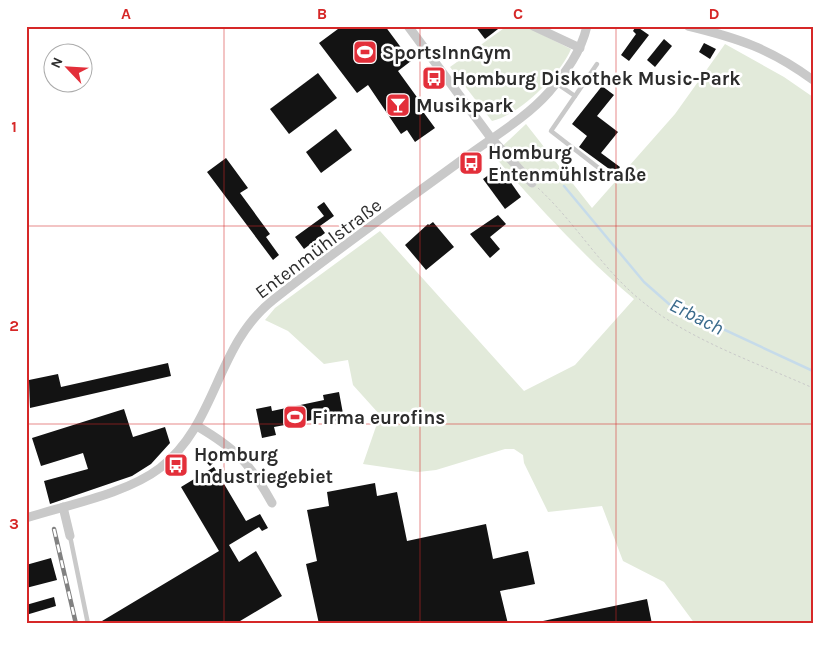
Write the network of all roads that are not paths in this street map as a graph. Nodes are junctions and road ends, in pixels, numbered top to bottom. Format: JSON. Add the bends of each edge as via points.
{"nodes":[{"id":1,"x":408,"y":26,"type":"edge"},
{"id":2,"x":533,"y":26,"type":"edge"},
{"id":3,"x":588,"y":26,"type":"edge"},
{"id":4,"x":688,"y":26,"type":"edge"},
{"id":5,"x":580,"y":48,"type":"junction"},
{"id":6,"x":597,"y":64,"type":"dead end"},
{"id":7,"x":813,"y":80,"type":"edge"},
{"id":8,"x":556,"y":83,"type":"junction"},
{"id":9,"x":575,"y":96,"type":"junction"},
{"id":10,"x":491,"y":138,"type":"junction"},
{"id":11,"x":610,"y":176,"type":"dead end"},
{"id":12,"x":532,"y":183,"type":"road end"},
{"id":13,"x":197,"y":426,"type":"junction"},
{"id":14,"x":272,"y":503,"type":"dead end"},
{"id":15,"x":63,"y":507,"type":"junction"},
{"id":16,"x":26,"y":518,"type":"edge"},
{"id":17,"x":70,"y":536,"type":"joint"},
{"id":18,"x":88,"y":624,"type":"edge"}],
"edges":[{"from":1,"to":10,"type":"street"},
{"from":2,"to":5,"type":"street"},
{"from":3,"to":5,"type":"street","name":"Entenmühlstraße"},
{"from":4,"to":7,"type":"street","via":[[756,45]]},
{"from":5,"to":8,"type":"street","name":"Entenmühlstraße"},
{"from":6,"to":9,"type":"lane"},
{"from":8,"to":9,"type":"lane"},
{"from":8,"to":10,"type":"street","name":"Entenmühlstraße","via":[[537,103]]},
{"from":9,"to":11,"type":"lane","via":[[551,131]]},
{"from":10,"to":12,"type":"street"},
{"from":10,"to":13,"type":"street","name":"Entenmühlstraße","via":[[271,302],[239,338]]},
{"from":13,"to":14,"type":"street","via":[[225,442],[239,455],[256,474]]},
{"from":13,"to":15,"type":"street","name":"Entenmühlstraße","via":[[180,450],[157,470],[117,490]]},
{"from":15,"to":16,"type":"street","name":"Entenmühlstraße"},
{"from":15,"to":17,"type":"street"},
{"from":17,"to":18,"type":"lane"}]}
